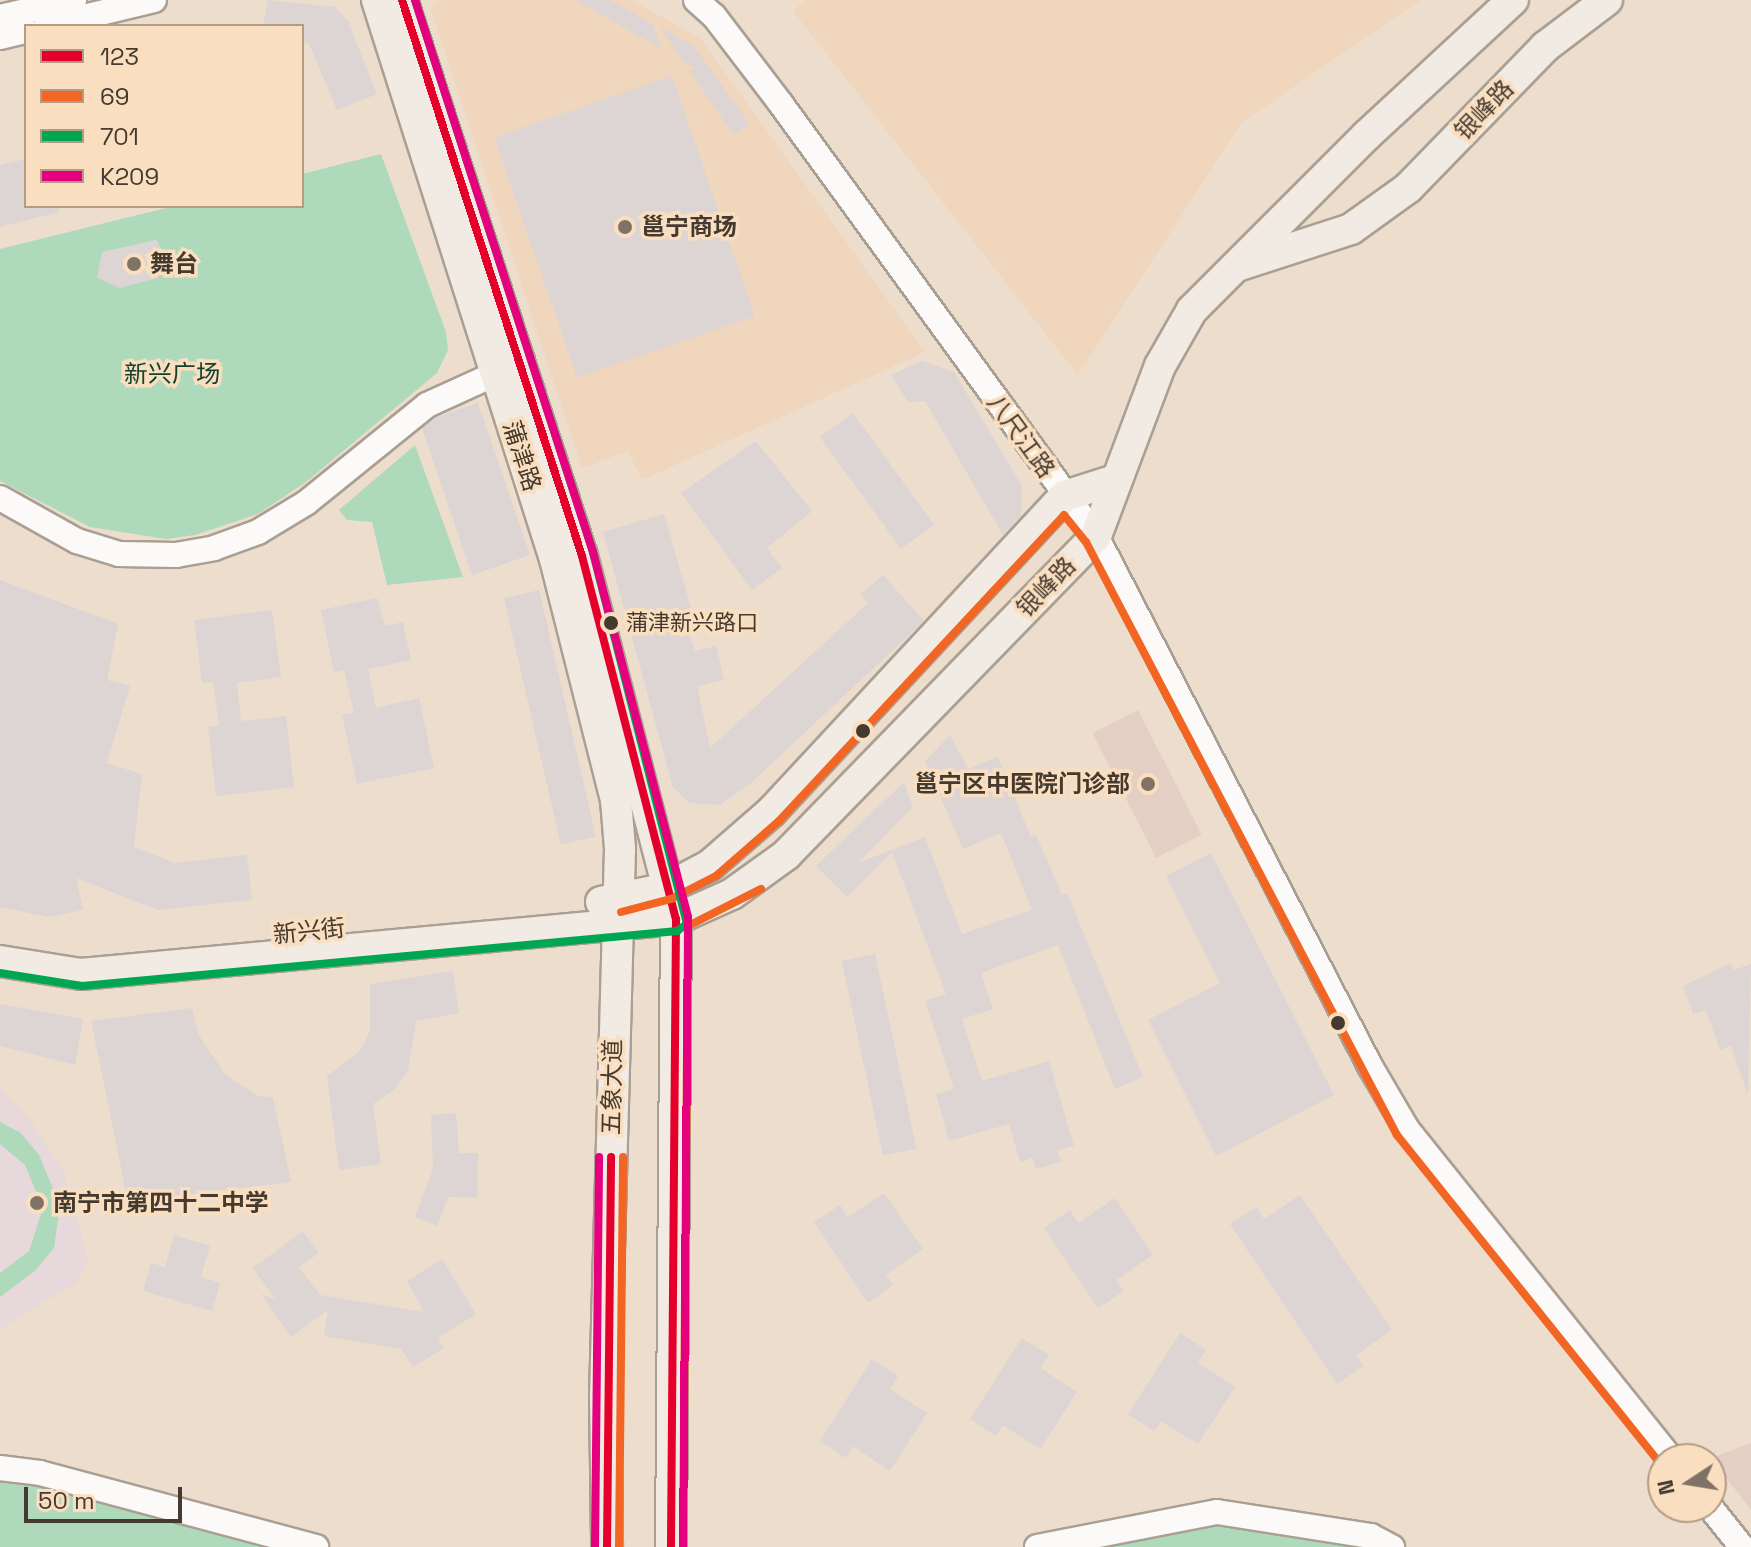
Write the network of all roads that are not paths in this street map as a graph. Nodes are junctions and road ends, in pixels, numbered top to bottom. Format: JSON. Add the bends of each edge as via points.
{"nodes":[{"id":1,"x":74,"y":0,"type":"edge"},
{"id":2,"x":154,"y":0,"type":"edge"},
{"id":3,"x":377,"y":0,"type":"edge"},
{"id":4,"x":402,"y":0,"type":"edge"},
{"id":5,"x":696,"y":0,"type":"edge"},
{"id":6,"x":1513,"y":0,"type":"edge"},
{"id":7,"x":1607,"y":0,"type":"edge"},
{"id":8,"x":0,"y":17,"type":"edge"},
{"id":9,"x":54,"y":24,"type":"edge"},
{"id":10,"x":24,"y":31,"type":"edge"},
{"id":11,"x":0,"y":37,"type":"edge"},
{"id":12,"x":1231,"y":267,"type":"junction"},
{"id":13,"x":495,"y":374,"type":"junction"},
{"id":14,"x":1112,"y":481,"type":"junction"},
{"id":15,"x":1065,"y":496,"type":"junction"},
{"id":16,"x":0,"y":498,"type":"edge"},
{"id":17,"x":1096,"y":536,"type":"junction"},
{"id":18,"x":667,"y":888,"type":"junction"},
{"id":19,"x":617,"y":911,"type":"junction"},
{"id":20,"x":676,"y":919,"type":"junction"},
{"id":21,"x":0,"y":940,"type":"edge"},
{"id":22,"x":0,"y":961,"type":"edge"},
{"id":23,"x":1658,"y":1443,"type":"edge"},
{"id":24,"x":0,"y":1468,"type":"edge"},
{"id":25,"x":1723,"y":1523,"type":"edge"},
{"id":26,"x":316,"y":1547,"type":"edge"},
{"id":27,"x":607,"y":1547,"type":"edge"},
{"id":28,"x":671,"y":1547,"type":"edge"},
{"id":29,"x":1037,"y":1547,"type":"edge"},
{"id":30,"x":1392,"y":1547,"type":"edge"},
{"id":31,"x":1742,"y":1547,"type":"edge"}],
"edges":[{"from":1,"to":8,"type":"street"},
{"from":2,"to":9,"type":"street"},
{"from":3,"to":13,"type":"main road","name":"蒲津路"},
{"from":4,"to":18,"type":"main road","name":"蒲津路","via":[[582,556]]},
{"from":5,"to":15,"type":"street","name":"八尺江路","via":[[781,104]]},
{"from":6,"to":12,"type":"main road"},
{"from":7,"to":12,"type":"main road","name":"银峰路","via":[[1545,47],[1408,188],[1351,229]]},
{"from":10,"to":11,"type":"street"},
{"from":12,"to":14,"type":"main road","via":[[1192,310],[1160,366]]},
{"from":13,"to":16,"type":"street","via":[[405,420],[306,503],[258,532],[214,548],[176,555],[119,554],[77,541]]},
{"from":13,"to":19,"type":"main road","name":"蒲津路","via":[[555,559],[616,800]]},
{"from":14,"to":15,"type":"main road","name":"银峰路"},
{"from":14,"to":17,"type":"main road","name":"银峰路"},
{"from":15,"to":17,"type":"street","name":"八尺江路"},
{"from":15,"to":18,"type":"main road","name":"银峰路","via":[[771,812],[710,865]]},
{"from":17,"to":20,"type":"main road","name":"银峰路","via":[[786,855],[732,894]]},
{"from":17,"to":23,"type":"street","name":"八尺江路","via":[[1407,1129]]},
{"from":18,"to":19,"type":"main road","name":"银峰路"},
{"from":18,"to":20,"type":"main road","name":"蒲津路"},
{"from":19,"to":20,"type":"main road"},
{"from":19,"to":21,"type":"main road","name":"新兴街","via":[[81,953]]},
{"from":19,"to":22,"type":"main road","name":"新兴街","via":[[81,974]]},
{"from":19,"to":27,"type":"main road","name":"五象大道","via":[[605,1396]]},
{"from":20,"to":28,"type":"main road"},
{"from":24,"to":26,"type":"street","via":[[40,1473]]},
{"from":25,"to":31,"type":"street"},
{"from":29,"to":30,"type":"street","via":[[1217,1512],[1371,1536]]}]}
